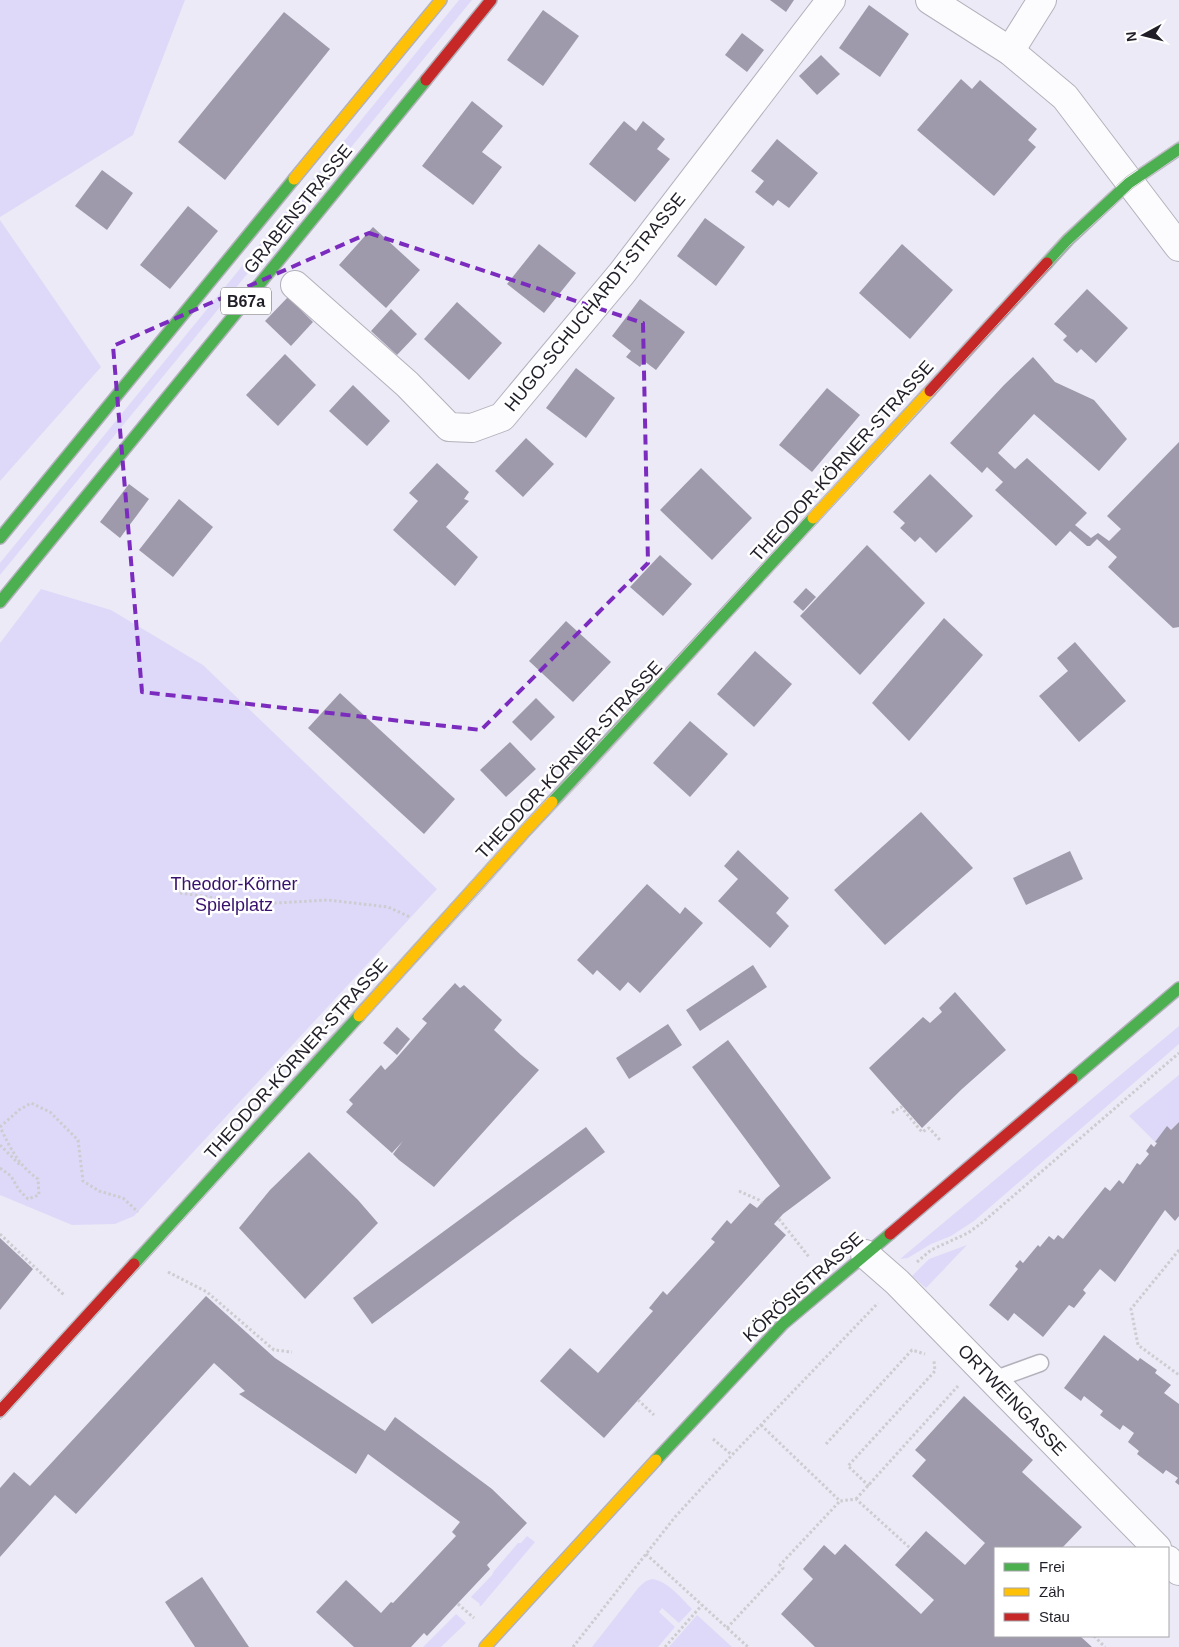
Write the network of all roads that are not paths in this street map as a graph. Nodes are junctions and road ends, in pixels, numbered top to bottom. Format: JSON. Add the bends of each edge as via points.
{"nodes":[{"id":1,"x":441,"y":0,"type":"edge"},
{"id":2,"x":491,"y":0,"type":"edge"},
{"id":3,"x":831,"y":0,"type":"edge"},
{"id":4,"x":930,"y":0,"type":"edge"},
{"id":5,"x":1042,"y":0,"type":"edge"},
{"id":6,"x":1010,"y":51,"type":"junction"},
{"id":7,"x":1179,"y":149,"type":"edge"},
{"id":8,"x":1129,"y":183,"type":"junction"},
{"id":9,"x":1179,"y":247,"type":"edge"},
{"id":10,"x":295,"y":285,"type":"dead end"},
{"id":11,"x":0,"y":538,"type":"edge"},
{"id":12,"x":0,"y":602,"type":"edge"},
{"id":13,"x":1179,"y":988,"type":"edge"},
{"id":14,"x":865,"y":1254,"type":"junction"},
{"id":15,"x":1040,"y":1363,"type":"dead end"},
{"id":16,"x":985,"y":1372,"type":"junction"},
{"id":17,"x":0,"y":1411,"type":"edge"},
{"id":18,"x":1156,"y":1547,"type":"edge"},
{"id":19,"x":1169,"y":1561,"type":"edge"},
{"id":20,"x":1179,"y":1571,"type":"edge"},
{"id":21,"x":486,"y":1647,"type":"edge"}],
"edges":[{"from":1,"to":11,"type":"main road","name":"GRABENSTRASSE","number":"B67a"},
{"from":2,"to":12,"type":"main road","name":"GRABENSTRASSE","number":"B67a"},
{"from":3,"to":10,"type":"street","name":"HUGO-SCHUCHARDT-STRASSE","via":[[622,273],[502,417],[472,428],[449,427],[407,384]]},
{"from":4,"to":6,"type":"street"},
{"from":5,"to":6,"type":"street"},
{"from":6,"to":8,"type":"street","via":[[1064,97]]},
{"from":7,"to":8,"type":"main road","name":"THEODOR-KÖRNER-STRASSE"},
{"from":8,"to":9,"type":"street"},
{"from":8,"to":17,"type":"main road","name":"THEODOR-KÖRNER-STRASSE","via":[[1068,240],[525,831]]},
{"from":13,"to":14,"type":"main road","name":"KÖRÖSISTRASSE"},
{"from":14,"to":16,"type":"street","name":"ORTWEINGASSE"},
{"from":14,"to":21,"type":"main road","name":"KÖRÖSISTRASSE","via":[[771,1334]]},
{"from":15,"to":16,"type":"lane"},
{"from":16,"to":18,"type":"street","name":"ORTWEINGASSE"},
{"from":19,"to":20,"type":"street"}]}
